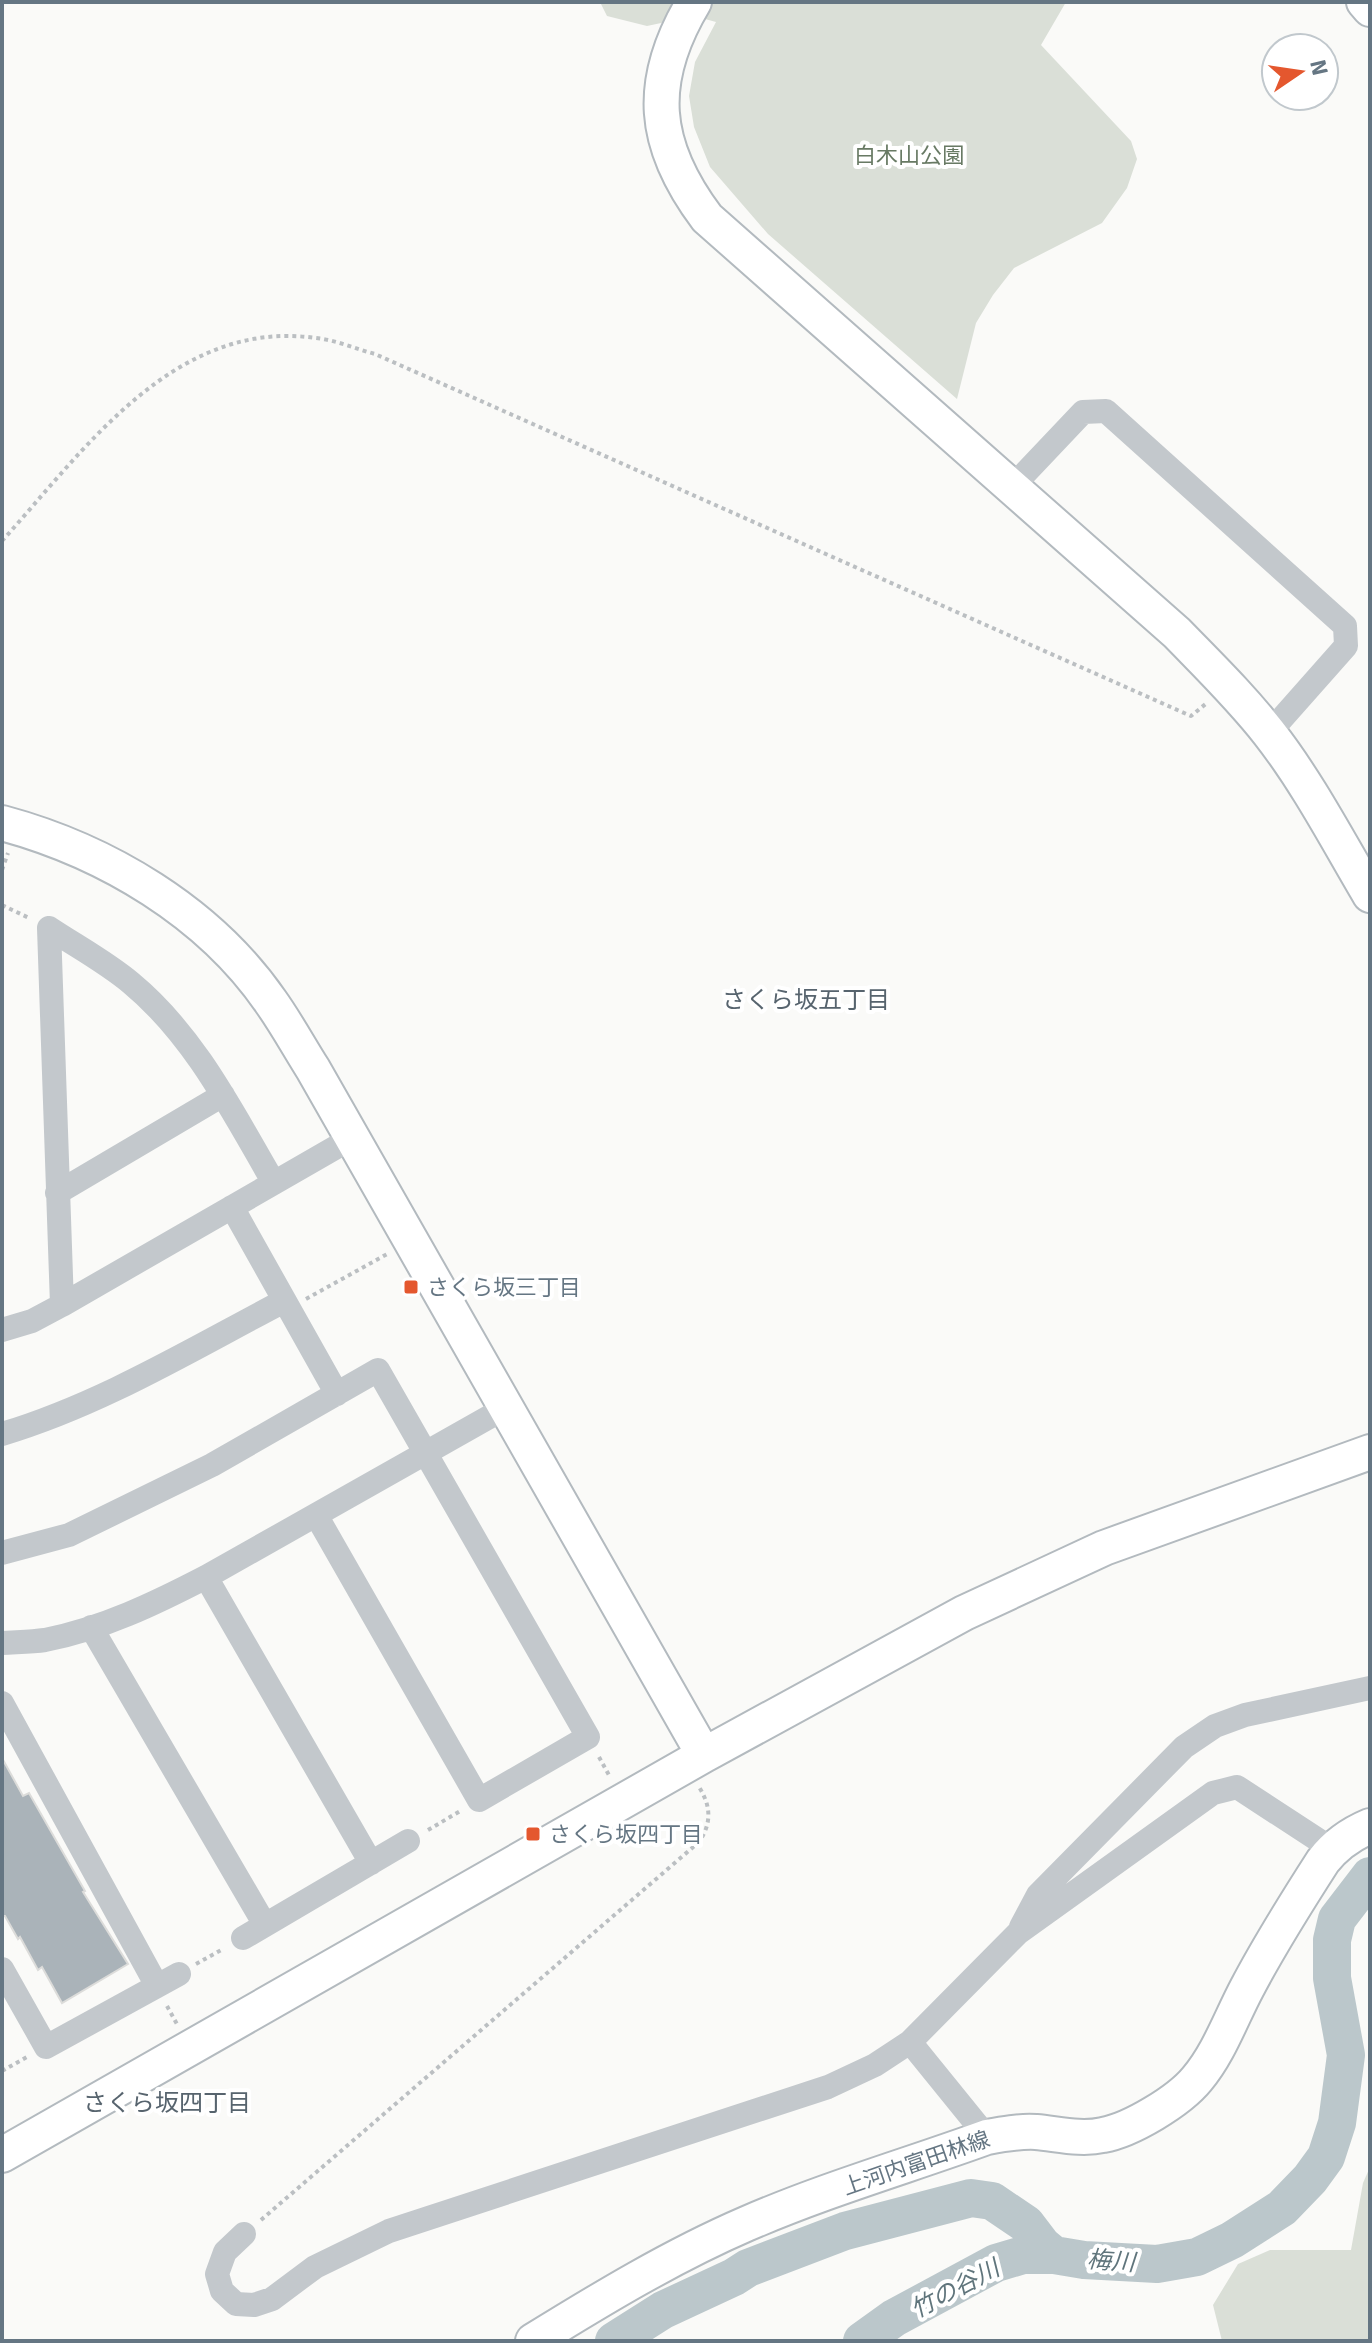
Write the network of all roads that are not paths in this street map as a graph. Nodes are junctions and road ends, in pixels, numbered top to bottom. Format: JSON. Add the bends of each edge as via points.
{"nodes":[{"id":1,"x":694,"y":2,"type":"edge"},
{"id":2,"x":1364,"y":2,"type":"edge"},
{"id":3,"x":1370,"y":9,"type":"edge"},
{"id":4,"x":1012,"y":487,"type":"junction"},
{"id":5,"x":1269,"y":733,"type":"junction"},
{"id":6,"x":5,"y":837,"type":"edge"},
{"id":7,"x":1370,"y":895,"type":"edge"},
{"id":8,"x":223,"y":1095,"type":"junction"},
{"id":9,"x":352,"y":1138,"type":"junction"},
{"id":10,"x":274,"y":1183,"type":"junction"},
{"id":11,"x":57,"y":1193,"type":"junction"},
{"id":12,"x":232,"y":1207,"type":"junction"},
{"id":13,"x":62,"y":1305,"type":"junction"},
{"id":14,"x":287,"y":1305,"type":"junction"},
{"id":15,"x":2,"y":1330,"type":"edge"},
{"id":16,"x":337,"y":1394,"type":"junction"},
{"id":17,"x":507,"y":1407,"type":"junction"},
{"id":18,"x":2,"y":1434,"type":"edge"},
{"id":19,"x":1370,"y":1452,"type":"edge"},
{"id":20,"x":425,"y":1454,"type":"junction"},
{"id":21,"x":316,"y":1515,"type":"junction"},
{"id":22,"x":2,"y":1553,"type":"edge"},
{"id":23,"x":206,"y":1577,"type":"junction"},
{"id":24,"x":91,"y":1627,"type":"junction"},
{"id":25,"x":2,"y":1643,"type":"edge"},
{"id":26,"x":1370,"y":1688,"type":"edge"},
{"id":27,"x":2,"y":1703,"type":"edge"},
{"id":28,"x":695,"y":1760,"type":"junction"},
{"id":29,"x":1370,"y":1826,"type":"edge"},
{"id":30,"x":408,"y":1841,"type":"road end"},
{"id":31,"x":1332,"y":1849,"type":"junction"},
{"id":32,"x":371,"y":1863,"type":"junction"},
{"id":33,"x":265,"y":1925,"type":"junction"},
{"id":34,"x":1018,"y":1933,"type":"junction"},
{"id":35,"x":243,"y":1938,"type":"road end"},
{"id":36,"x":2,"y":1969,"type":"edge"},
{"id":37,"x":179,"y":1974,"type":"road end"},
{"id":38,"x":157,"y":1986,"type":"junction"},
{"id":39,"x":910,"y":2042,"type":"junction"},
{"id":40,"x":987,"y":2137,"type":"junction"},
{"id":41,"x":2,"y":2155,"type":"edge"},
{"id":42,"x":244,"y":2234,"type":"road end"},
{"id":43,"x":533,"y":2341,"type":"edge"}],
"edges":[{"from":1,"to":4,"type":"street","via":[[662,81],[661,118],[686,190],[707,218]]},
{"from":2,"to":3,"type":"street"},
{"from":4,"to":5,"type":"street","via":[[1177,633]]},
{"from":4,"to":5,"type":"street","via":[[1083,412],[1106,411],[1345,626],[1346,646]]},
{"from":5,"to":7,"type":"street"},
{"from":6,"to":9,"type":"street","via":[[73,846],[184,912],[270,1000]]},
{"from":8,"to":10,"type":"street"},
{"from":8,"to":11,"type":"street"},
{"from":8,"to":11,"type":"street","via":[[196,1054],[132,984],[49,928]]},
{"from":9,"to":10,"type":"street"},
{"from":9,"to":17,"type":"street"},
{"from":10,"to":12,"type":"street"},
{"from":11,"to":13,"type":"street"},
{"from":12,"to":13,"type":"street"},
{"from":12,"to":14,"type":"street"},
{"from":13,"to":15,"type":"street"},
{"from":14,"to":16,"type":"street"},
{"from":14,"to":18,"type":"street","via":[[49,1420]]},
{"from":16,"to":20,"type":"street","via":[[378,1370]]},
{"from":16,"to":22,"type":"street","via":[[212,1465],[69,1535]]},
{"from":17,"to":20,"type":"street"},
{"from":17,"to":28,"type":"street"},
{"from":19,"to":28,"type":"street","via":[[1104,1548],[1037,1578]]},
{"from":20,"to":21,"type":"street"},
{"from":20,"to":21,"type":"street","via":[[588,1737],[479,1800]]},
{"from":21,"to":23,"type":"street"},
{"from":23,"to":24,"type":"street"},
{"from":23,"to":32,"type":"street"},
{"from":24,"to":25,"type":"street","via":[[44,1640]]},
{"from":24,"to":33,"type":"street"},
{"from":26,"to":34,"type":"street","via":[[1245,1715],[1215,1726],[1184,1747],[1038,1895]]},
{"from":27,"to":38,"type":"street"},
{"from":28,"to":41,"type":"street"},
{"from":29,"to":31,"type":"street","name":"上河内富田林線"},
{"from":30,"to":32,"type":"street"},
{"from":31,"to":34,"type":"street","via":[[1237,1787],[1213,1793]]},
{"from":31,"to":40,"type":"street","name":"上河内富田林線","via":[[1268,1947],[1213,2055],[1180,2095],[1126,2128],[1102,2136],[1012,2132]]},
{"from":32,"to":33,"type":"street"},
{"from":33,"to":35,"type":"street"},
{"from":34,"to":39,"type":"street"},
{"from":36,"to":38,"type":"street","via":[[46,2047]]},
{"from":37,"to":38,"type":"street"},
{"from":39,"to":40,"type":"street"},
{"from":39,"to":42,"type":"street","via":[[828,2087],[389,2231],[315,2267],[272,2299],[254,2305],[236,2304],[222,2291],[217,2274],[225,2252]]},
{"from":40,"to":43,"type":"street","name":"上河内富田林線","via":[[743,2226],[607,2295]]}]}
